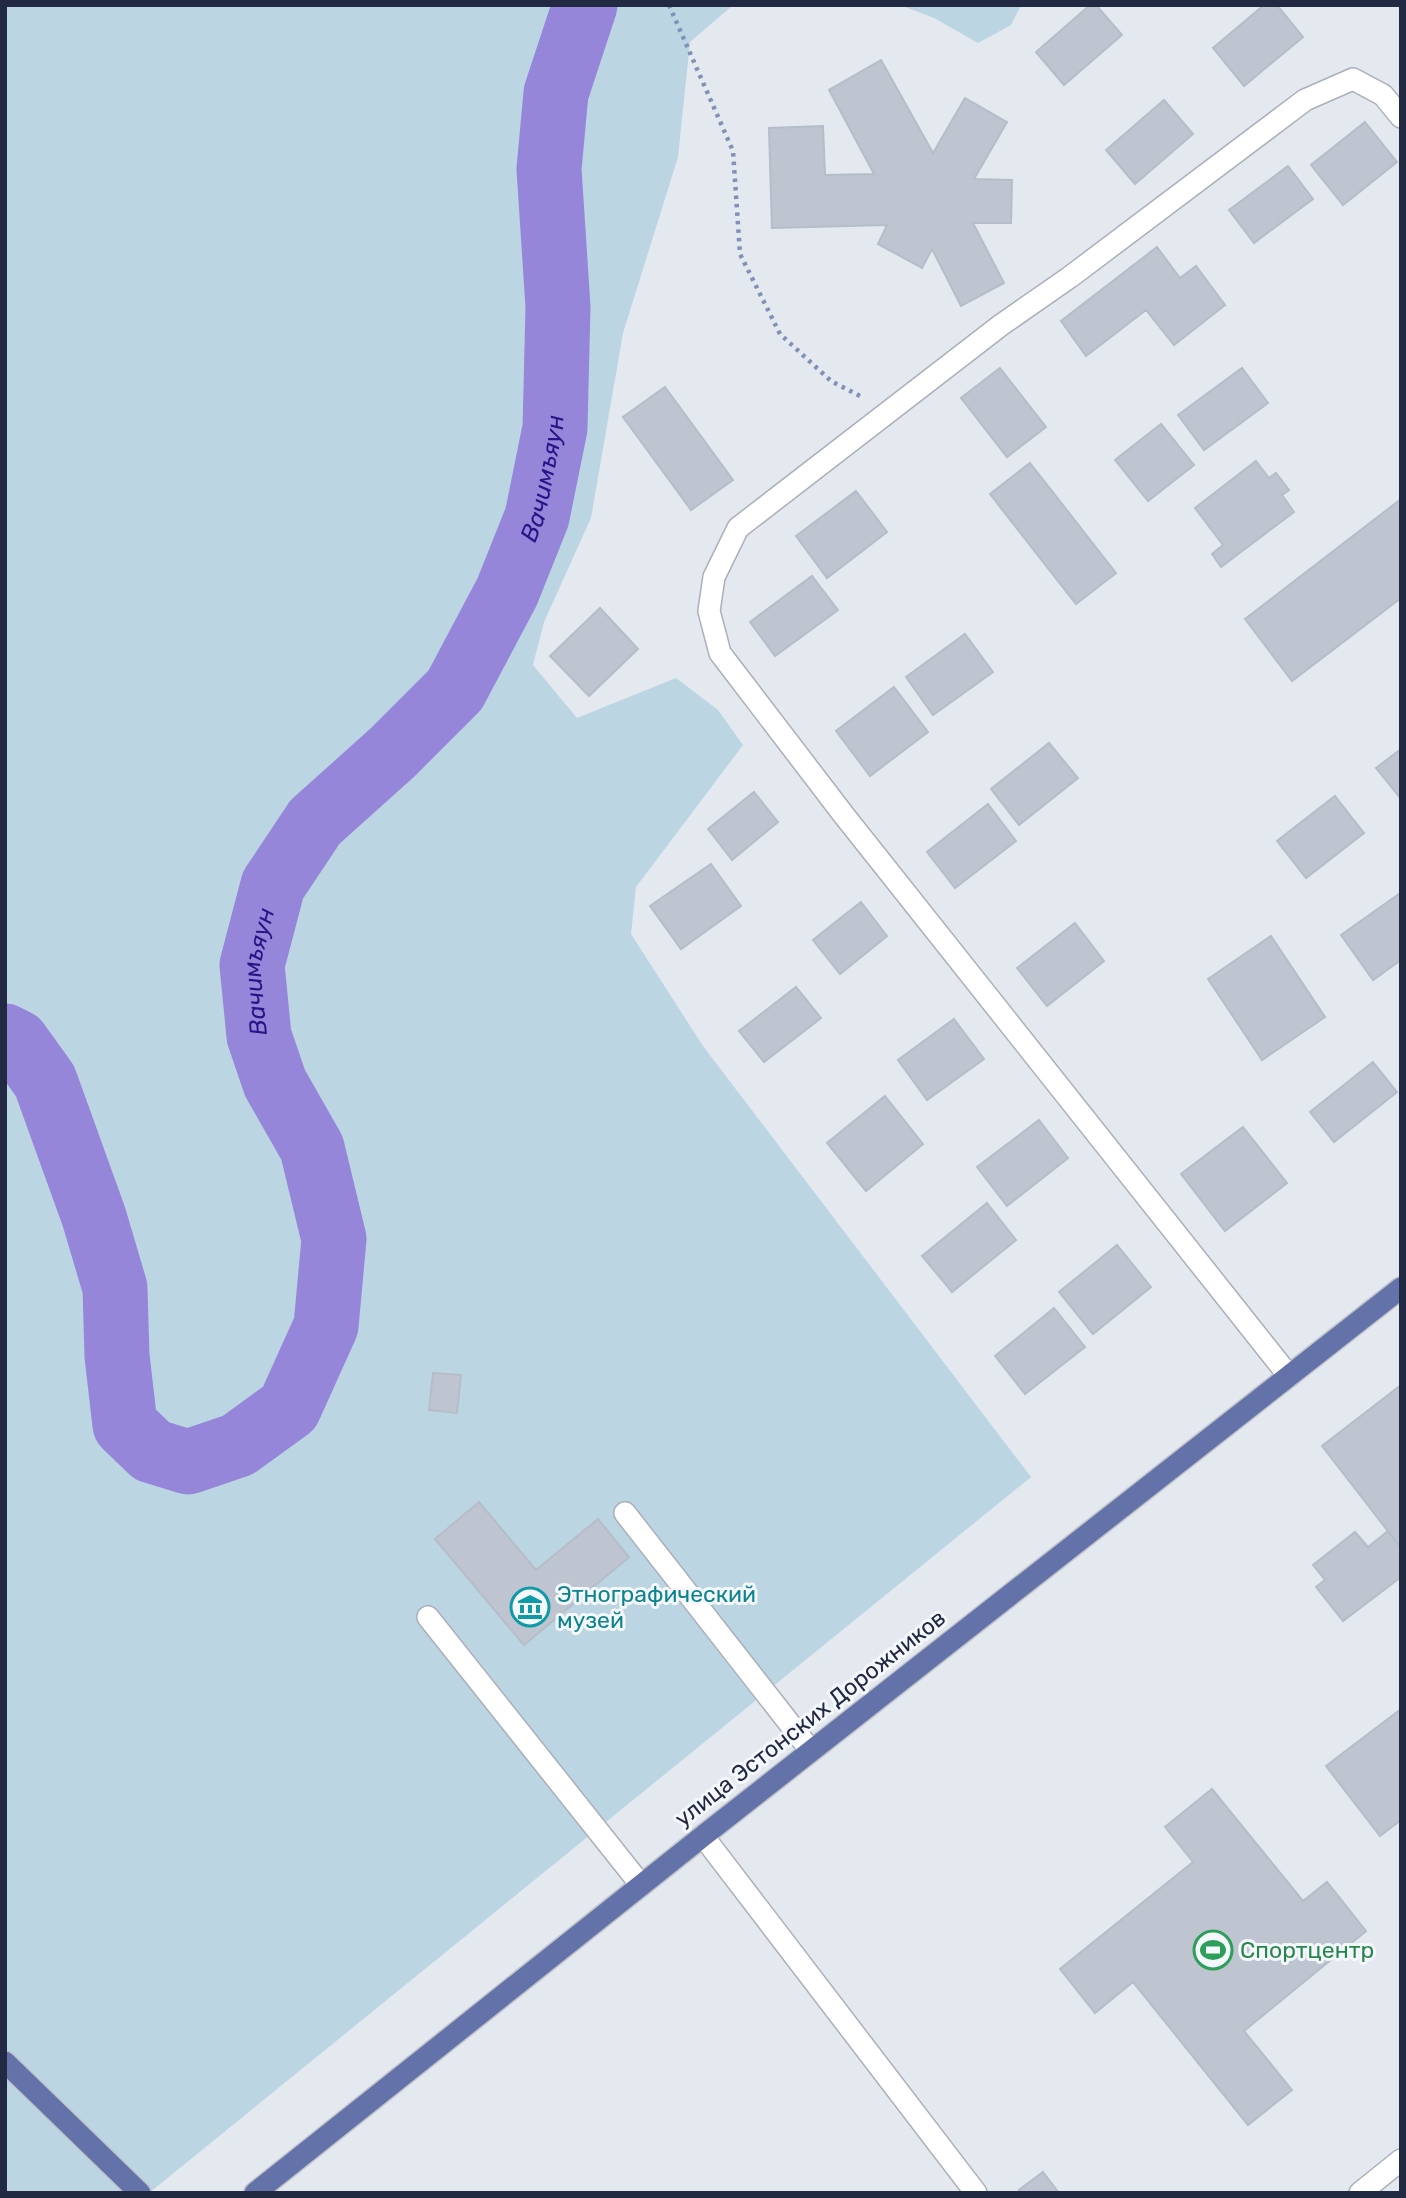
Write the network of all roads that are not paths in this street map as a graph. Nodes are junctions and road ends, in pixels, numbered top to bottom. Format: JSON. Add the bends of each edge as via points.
{"nodes":[{"id":1,"x":1401,"y":117,"type":"edge"},
{"id":2,"x":1401,"y":1288,"type":"edge"},
{"id":3,"x":1289,"y":1376,"type":"junction"},
{"id":4,"x":625,"y":1513,"type":"dead end"},
{"id":5,"x":428,"y":1617,"type":"dead end"},
{"id":6,"x":811,"y":1751,"type":"junction"},
{"id":7,"x":703,"y":1836,"type":"junction"},
{"id":8,"x":641,"y":1885,"type":"junction"},
{"id":9,"x":5,"y":2062,"type":"edge"},
{"id":10,"x":1401,"y":2160,"type":"edge"},
{"id":11,"x":972,"y":2191,"type":"edge"},
{"id":12,"x":140,"y":2193,"type":"edge"},
{"id":13,"x":255,"y":2193,"type":"edge"},
{"id":14,"x":1360,"y":2193,"type":"edge"}],
"edges":[{"from":1,"to":3,"type":"street","via":[[1383,95],[1353,79],[1305,100],[1001,325],[738,528],[714,578],[709,611],[720,653]]},
{"from":2,"to":3,"type":"main road","name":"улица Эстонских Дорожников"},
{"from":3,"to":6,"type":"main road","name":"улица Эстонских Дорожников"},
{"from":4,"to":6,"type":"street"},
{"from":5,"to":8,"type":"street"},
{"from":6,"to":7,"type":"main road","name":"улица Эстонских Дорожников"},
{"from":7,"to":8,"type":"main road","name":"улица Эстонских Дорожников"},
{"from":7,"to":11,"type":"street"},
{"from":8,"to":13,"type":"main road","name":"улица Эстонских Дорожников"},
{"from":9,"to":12,"type":"main road"},
{"from":10,"to":14,"type":"street"}]}
